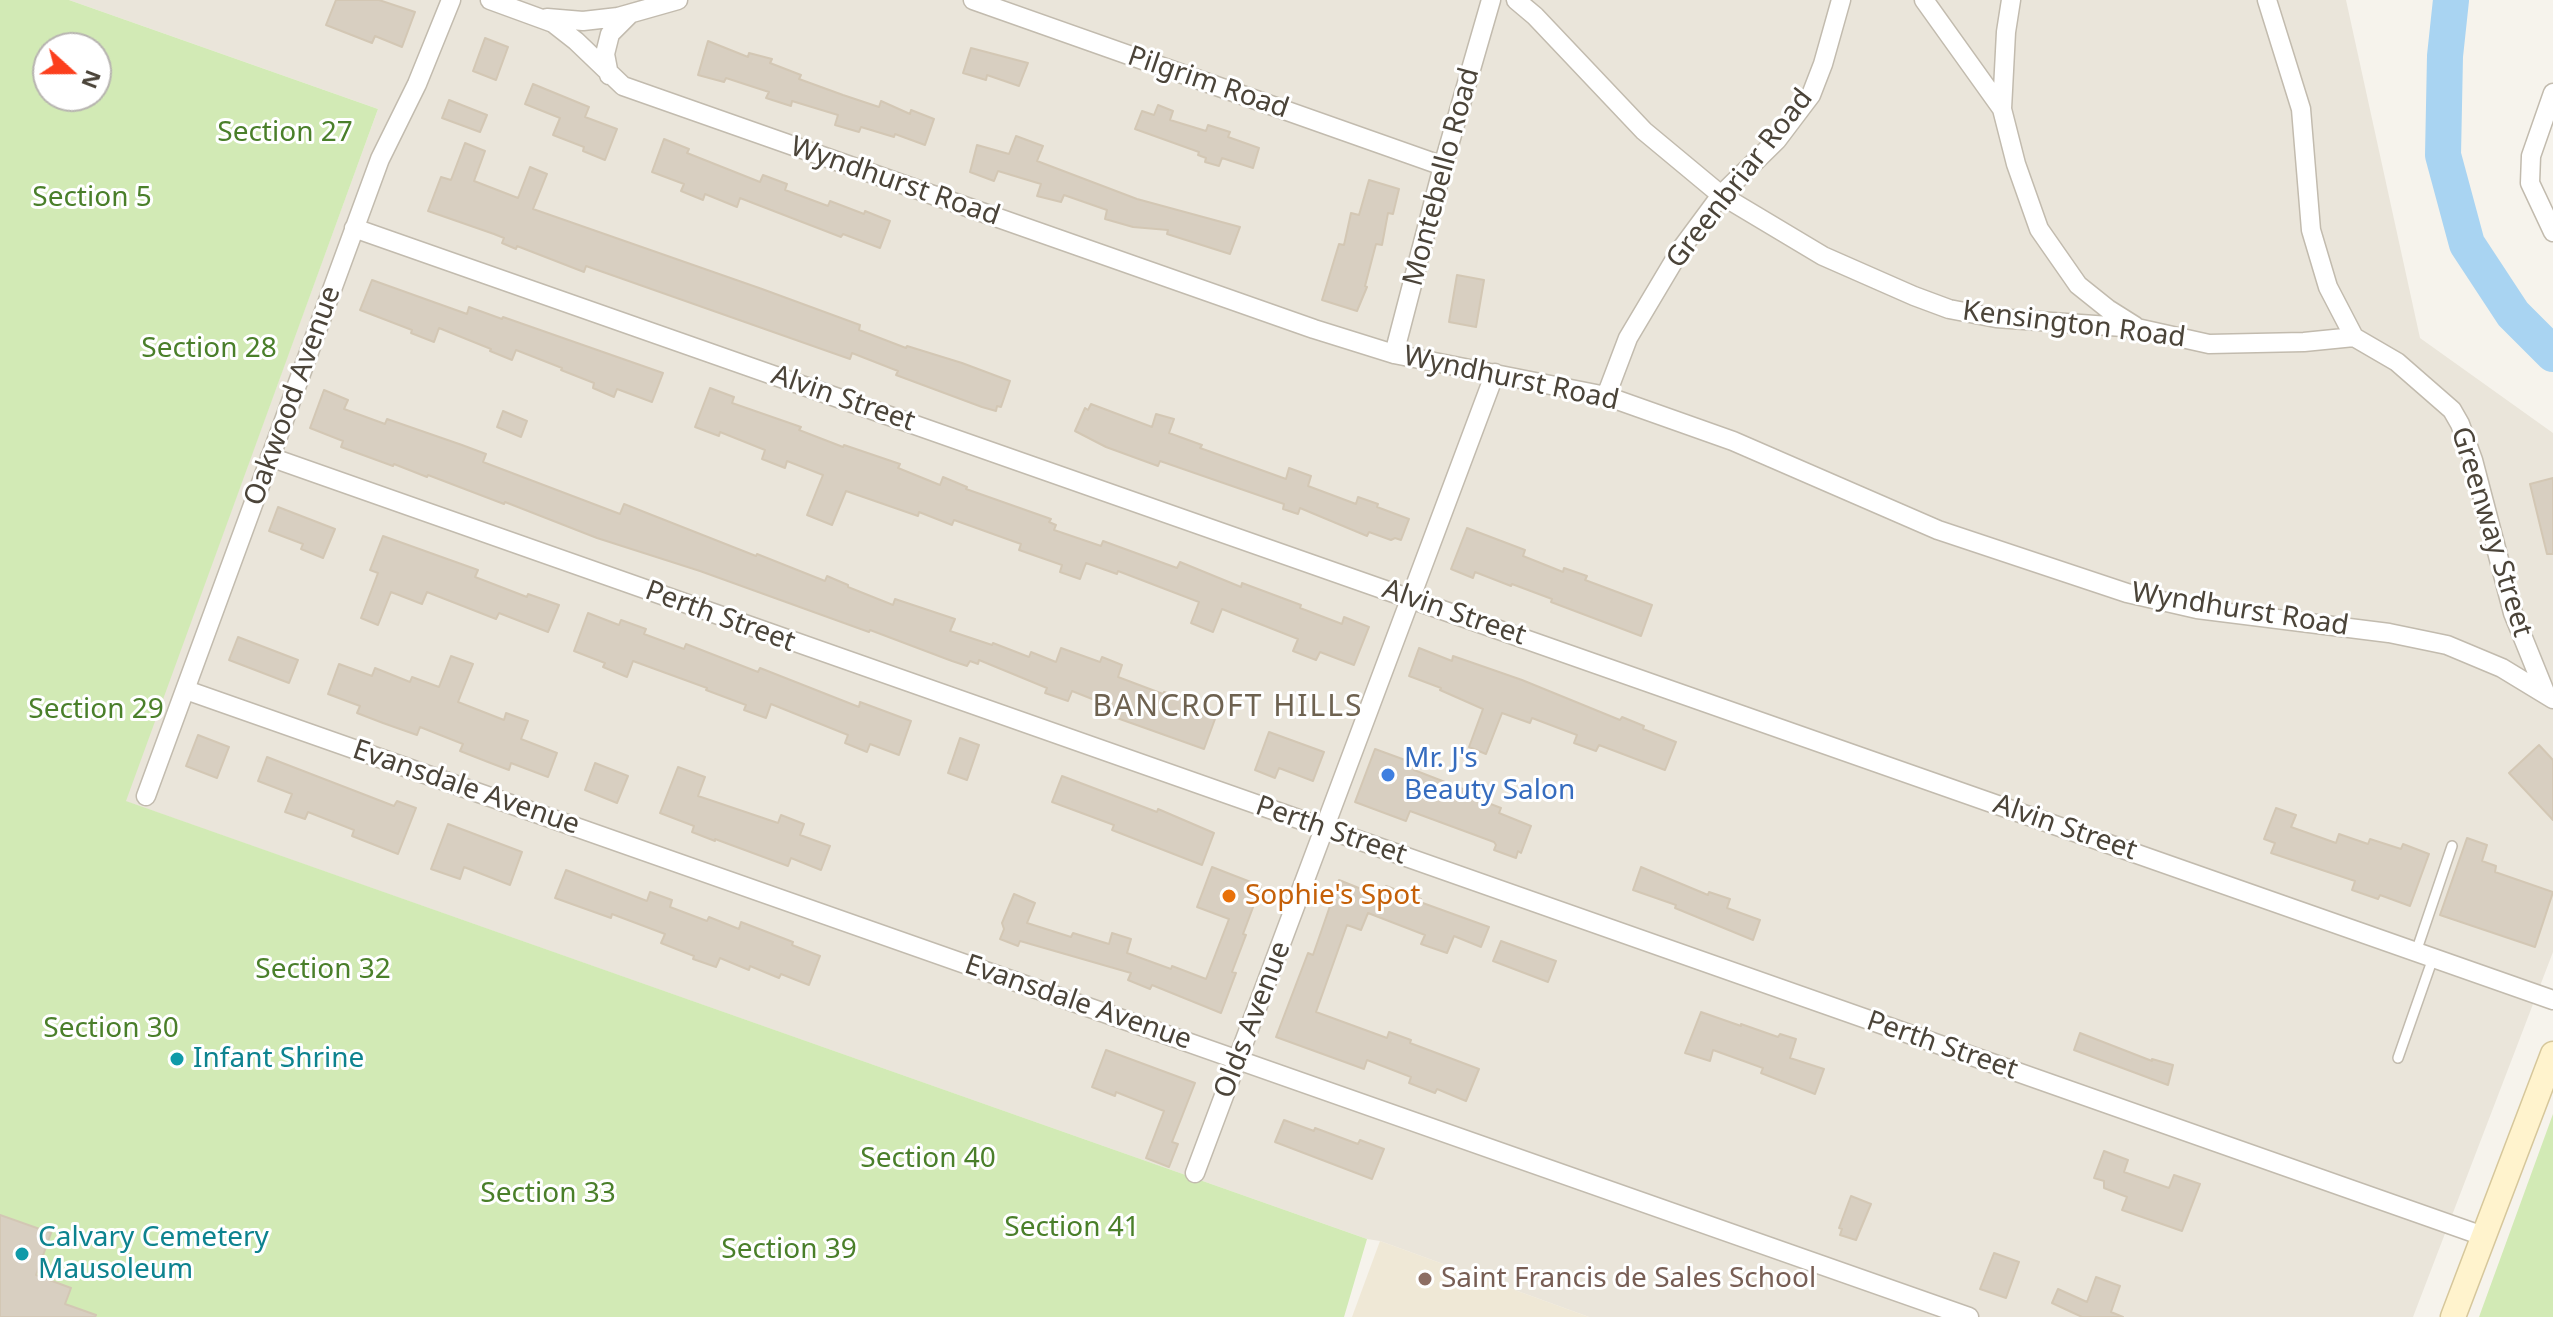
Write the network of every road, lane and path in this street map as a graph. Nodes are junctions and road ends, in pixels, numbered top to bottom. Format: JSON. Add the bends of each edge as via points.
{"nodes":[{"id":1,"x":451,"y":0,"type":"edge"},
{"id":2,"x":490,"y":0,"type":"edge"},
{"id":3,"x":678,"y":0,"type":"edge"},
{"id":4,"x":973,"y":0,"type":"edge"},
{"id":5,"x":1491,"y":0,"type":"edge"},
{"id":6,"x":1516,"y":0,"type":"edge"},
{"id":7,"x":1841,"y":0,"type":"edge"},
{"id":8,"x":1924,"y":0,"type":"edge"},
{"id":9,"x":2011,"y":0,"type":"edge"},
{"id":10,"x":2267,"y":0,"type":"edge"},
{"id":11,"x":629,"y":15,"type":"junction"},
{"id":12,"x":541,"y":17,"type":"junction"},
{"id":13,"x":609,"y":75,"type":"junction"},
{"id":14,"x":2553,"y":93,"type":"edge"},
{"id":15,"x":2002,"y":109,"type":"junction"},
{"id":16,"x":1443,"y":166,"type":"junction"},
{"id":17,"x":1721,"y":195,"type":"junction"},
{"id":18,"x":354,"y":228,"type":"junction"},
{"id":19,"x":2553,"y":232,"type":"edge"},
{"id":20,"x":2137,"y":328,"type":"junction"},
{"id":21,"x":2354,"y":337,"type":"junction"},
{"id":22,"x":1394,"y":354,"type":"junction"},
{"id":23,"x":1495,"y":373,"type":"junction"},
{"id":24,"x":1606,"y":396,"type":"junction"},
{"id":25,"x":270,"y":457,"type":"junction"},
{"id":26,"x":1411,"y":598,"type":"junction"},
{"id":27,"x":186,"y":690,"type":"junction"},
{"id":28,"x":2549,"y":696,"type":"edge"},
{"id":29,"x":146,"y":796,"type":"dead end"},
{"id":30,"x":1325,"y":829,"type":"junction"},
{"id":31,"x":2452,"y":846,"type":"dead end"},
{"id":32,"x":2424,"y":955,"type":"junction"},
{"id":33,"x":2553,"y":1000,"type":"edge"},
{"id":34,"x":2553,"y":1054,"type":"edge"},
{"id":35,"x":2398,"y":1058,"type":"dead end"},
{"id":36,"x":1238,"y":1060,"type":"junction"},
{"id":37,"x":1195,"y":1173,"type":"dead end"},
{"id":38,"x":2483,"y":1236,"type":"junction"},
{"id":39,"x":1969,"y":1317,"type":"edge"},
{"id":40,"x":2453,"y":1317,"type":"edge"}],
"edges":[{"from":1,"to":18,"type":"street","name":"Oakwood Avenue"},
{"from":2,"to":12,"type":"street","name":"Wyndhurst Road"},
{"from":3,"to":11,"type":"street"},
{"from":4,"to":16,"type":"street","name":"Pilgrim Road"},
{"from":5,"to":16,"type":"street","name":"Montebello Road"},
{"from":6,"to":17,"type":"street","name":"Kensington Road","via":[[1644,131]]},
{"from":7,"to":17,"type":"street","name":"Greenbriar Road","via":[[1811,95],[1777,140]]},
{"from":8,"to":15,"type":"street"},
{"from":9,"to":15,"type":"street"},
{"from":10,"to":21,"type":"street","via":[[2301,109],[2311,230],[2328,287]]},
{"from":11,"to":12,"type":"street","via":[[583,21]]},
{"from":11,"to":13,"type":"street","via":[[610,34],[605,54]]},
{"from":12,"to":13,"type":"street","name":"Wyndhurst Road","via":[[565,31]]},
{"from":13,"to":22,"type":"street","name":"Wyndhurst Road","via":[[645,95]]},
{"from":14,"to":19,"type":"street","via":[[2531,156],[2530,183]]},
{"from":15,"to":20,"type":"street","via":[[2039,229],[2078,285]]},
{"from":16,"to":22,"type":"street","name":"Montebello Road"},
{"from":17,"to":20,"type":"street","name":"Kensington Road","via":[[1823,256],[1949,309],[1996,318]]},
{"from":17,"to":24,"type":"street","name":"Greenbriar Road","via":[[1663,276],[1628,338]]},
{"from":18,"to":25,"type":"street","name":"Oakwood Avenue"},
{"from":18,"to":26,"type":"street","name":"Alvin Street"},
{"from":20,"to":21,"type":"street","name":"Kensington Road","via":[[2209,344]]},
{"from":21,"to":28,"type":"street","name":"Greenway Street","via":[[2416,378],[2460,424],[2513,613]]},
{"from":22,"to":23,"type":"street","name":"Wyndhurst Road"},
{"from":23,"to":24,"type":"street","name":"Wyndhurst Road"},
{"from":23,"to":26,"type":"street","name":"Olds Avenue"},
{"from":24,"to":28,"type":"street","name":"Wyndhurst Road","via":[[1733,441],[1938,530],[2058,572],[2197,609],[2447,645],[2502,668]]},
{"from":25,"to":27,"type":"street","name":"Oakwood Avenue"},
{"from":25,"to":30,"type":"street","name":"Perth Street"},
{"from":26,"to":30,"type":"street","name":"Olds Avenue"},
{"from":26,"to":32,"type":"street","name":"Alvin Street"},
{"from":27,"to":29,"type":"street","name":"Oakwood Avenue"},
{"from":27,"to":36,"type":"street","name":"Evansdale Avenue"},
{"from":30,"to":36,"type":"street","name":"Olds Avenue"},
{"from":30,"to":38,"type":"street","name":"Perth Street"},
{"from":31,"to":32,"type":"lane"},
{"from":32,"to":33,"type":"street","name":"Alvin Street"},
{"from":32,"to":35,"type":"lane"},
{"from":34,"to":38,"type":"main road"},
{"from":36,"to":37,"type":"street","name":"Olds Avenue"},
{"from":36,"to":39,"type":"street","name":"Evansdale Avenue"},
{"from":38,"to":40,"type":"main road"}]}
